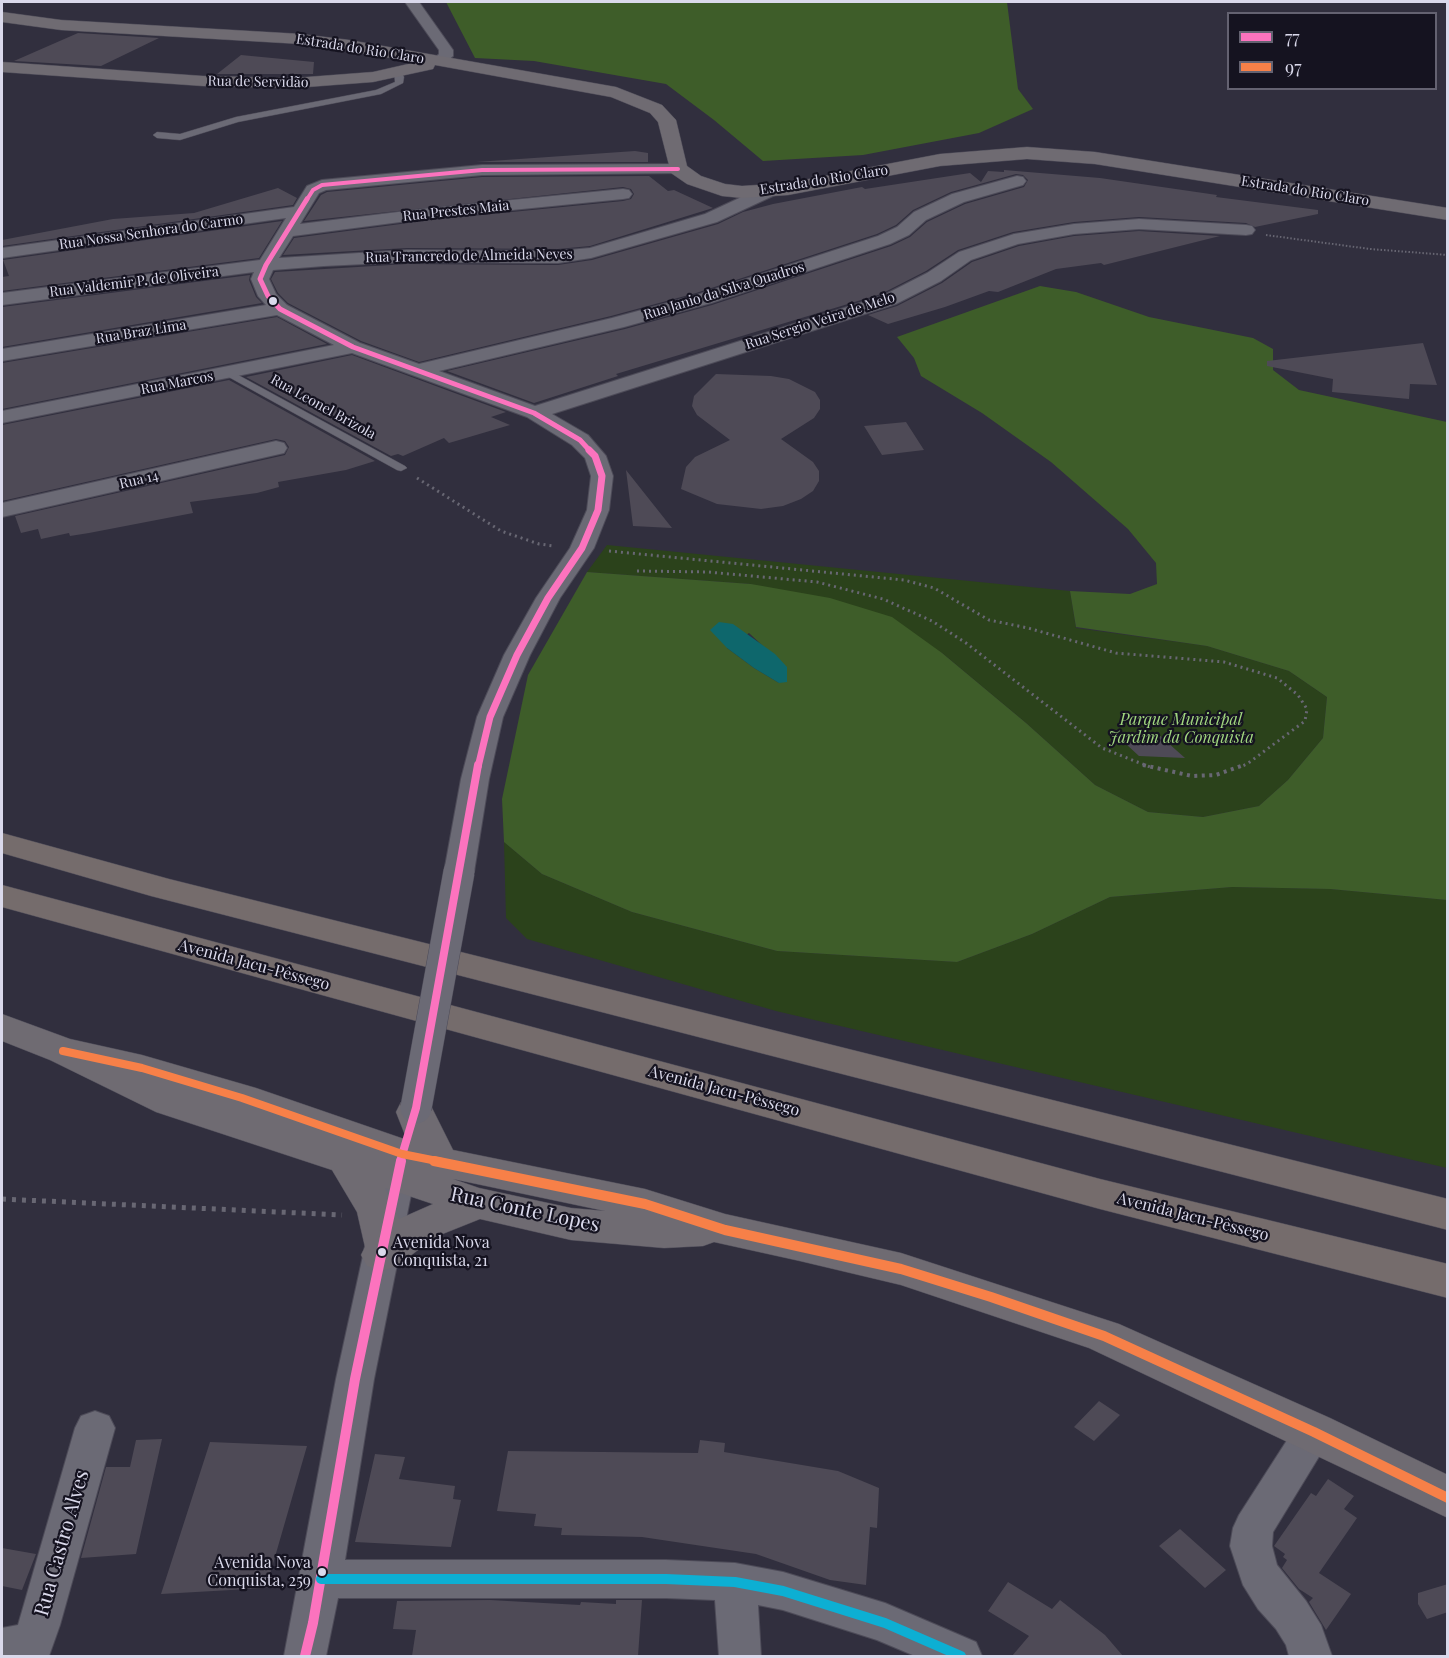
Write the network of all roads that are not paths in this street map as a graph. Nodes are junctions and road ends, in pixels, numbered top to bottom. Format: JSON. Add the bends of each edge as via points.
{"nodes":[{"id":1,"x":412,"y":2,"type":"edge"},
{"id":2,"x":2,"y":17,"type":"edge"},
{"id":3,"x":439,"y":61,"type":"junction"},
{"id":4,"x":2,"y":67,"type":"edge"},
{"id":5,"x":397,"y":72,"type":"junction"},
{"id":6,"x":157,"y":135,"type":"dead end"},
{"id":7,"x":678,"y":169,"type":"junction"},
{"id":8,"x":1017,"y":182,"type":"dead end"},
{"id":9,"x":769,"y":191,"type":"junction"},
{"id":10,"x":623,"y":194,"type":"dead end"},
{"id":11,"x":300,"y":211,"type":"junction"},
{"id":12,"x":1448,"y":214,"type":"edge"},
{"id":13,"x":1246,"y":230,"type":"road end"},
{"id":14,"x":289,"y":231,"type":"junction"},
{"id":15,"x":2,"y":253,"type":"edge"},
{"id":16,"x":266,"y":265,"type":"junction"},
{"id":17,"x":2,"y":299,"type":"edge"},
{"id":18,"x":280,"y":309,"type":"junction"},
{"id":19,"x":353,"y":347,"type":"junction"},
{"id":20,"x":2,"y":355,"type":"edge"},
{"id":21,"x":419,"y":370,"type":"junction"},
{"id":22,"x":229,"y":374,"type":"junction"},
{"id":23,"x":534,"y":413,"type":"junction"},
{"id":24,"x":2,"y":417,"type":"edge"},
{"id":25,"x":276,"y":448,"type":"dead end"},
{"id":26,"x":401,"y":468,"type":"road end"},
{"id":27,"x":2,"y":510,"type":"edge"},
{"id":28,"x":2,"y":843,"type":"edge"},
{"id":29,"x":2,"y":896,"type":"edge"},
{"id":30,"x":2,"y":1027,"type":"edge"},
{"id":31,"x":63,"y":1051,"type":"junction"},
{"id":32,"x":415,"y":1110,"type":"junction"},
{"id":33,"x":347,"y":1161,"type":"junction"},
{"id":34,"x":441,"y":1163,"type":"junction"},
{"id":35,"x":400,"y":1166,"type":"junction"},
{"id":36,"x":478,"y":1203,"type":"junction"},
{"id":37,"x":1448,"y":1215,"type":"edge"},
{"id":38,"x":725,"y":1230,"type":"junction"},
{"id":39,"x":382,"y":1239,"type":"junction"},
{"id":40,"x":1448,"y":1281,"type":"edge"},
{"id":41,"x":95,"y":1428,"type":"dead end"},
{"id":42,"x":1314,"y":1432,"type":"junction"},
{"id":43,"x":1448,"y":1498,"type":"edge"},
{"id":44,"x":321,"y":1579,"type":"junction"},
{"id":45,"x":735,"y":1582,"type":"junction"},
{"id":46,"x":20,"y":1650,"type":"edge"},
{"id":47,"x":305,"y":1656,"type":"edge"},
{"id":48,"x":740,"y":1656,"type":"edge"},
{"id":49,"x":961,"y":1656,"type":"edge"},
{"id":50,"x":1310,"y":1656,"type":"edge"}],
"edges":[{"from":1,"to":3,"type":"street","via":[[446,50],[446,56]]},
{"from":2,"to":3,"type":"main road","name":"Estrada do Rio Claro","via":[[61,25],[301,39]]},
{"from":3,"to":5,"type":"main road","name":"Rua de Servidão"},
{"from":3,"to":7,"type":"main road","name":"Estrada do Rio Claro","via":[[638,99],[667,120]]},
{"from":4,"to":5,"type":"main road","name":"Rua de Servidão","via":[[250,83],[322,82]]},
{"from":5,"to":6,"type":"lane","via":[[399,82],[378,92],[236,120],[180,137]]},
{"from":7,"to":9,"type":"main road","name":"Estrada do Rio Claro","via":[[694,180],[722,190]]},
{"from":7,"to":11,"type":"street","via":[[482,170],[328,184],[313,190]]},
{"from":8,"to":21,"type":"street","name":"Rua Janio da Silva Quadros","via":[[951,201],[884,240],[705,299]]},
{"from":9,"to":12,"type":"main road","name":"Estrada do Rio Claro","via":[[940,160],[1027,153],[1107,160]]},
{"from":9,"to":16,"type":"street","name":"Rua Trancredo de Almeida Neves","via":[[711,218],[591,253],[526,258],[407,256]]},
{"from":10,"to":14,"type":"street","name":"Rua Prestes Maia"},
{"from":11,"to":14,"type":"street"},
{"from":11,"to":15,"type":"street","name":"Rua Nossa Senhora do Carmo"},
{"from":13,"to":23,"type":"street","name":"Rua Sergio Veira de Melo","via":[[1139,224],[1014,239],[965,256],[889,300]]},
{"from":14,"to":16,"type":"street"},
{"from":16,"to":17,"type":"street","name":"Rua Valdemir P. de Oliveira"},
{"from":16,"to":18,"type":"street","via":[[260,279]]},
{"from":18,"to":19,"type":"street"},
{"from":18,"to":20,"type":"street","name":"Rua Braz Lima"},
{"from":19,"to":21,"type":"street"},
{"from":19,"to":22,"type":"street","name":"Rua Marcos"},
{"from":21,"to":23,"type":"street"},
{"from":22,"to":24,"type":"street","name":"Rua Marcos"},
{"from":22,"to":26,"type":"lane","name":"Rua Leonel Brizola"},
{"from":23,"to":32,"type":"street","bridge":true,"via":[[580,440],[595,456],[602,476],[598,510],[582,548],[548,598],[517,655],[490,717],[475,779]]},
{"from":25,"to":27,"type":"street","name":"Rua 14"},
{"from":28,"to":37,"type":"highway","via":[[163,888]]},
{"from":29,"to":40,"type":"highway","name":"Avenida Jacu-Pêssego","via":[[1101,1194]]},
{"from":30,"to":31,"type":"main road"},
{"from":31,"to":33,"type":"main road","via":[[170,1102]]},
{"from":31,"to":35,"type":"main road","via":[[142,1068],[242,1098]]},
{"from":32,"to":34,"type":"main road","via":[[428,1144]]},
{"from":32,"to":35,"type":"street"},
{"from":33,"to":35,"type":"main road"},
{"from":33,"to":39,"type":"main road","via":[[366,1190]]},
{"from":34,"to":35,"type":"main road","name":"Rua Conte Lopes"},
{"from":34,"to":38,"type":"main road","name":"Rua Conte Lopes","via":[[645,1204]]},
{"from":35,"to":36,"type":"main road","name":"Rua Conte Lopes"},
{"from":35,"to":39,"type":"street"},
{"from":36,"to":38,"type":"main road","name":"Rua Conte Lopes","via":[[607,1228],[664,1232]]},
{"from":36,"to":39,"type":"main road"},
{"from":38,"to":42,"type":"main road","name":"Rua Conte Lopes","via":[[901,1269],[991,1297],[1104,1336]]},
{"from":39,"to":44,"type":"street"},
{"from":41,"to":46,"type":"street","name":"Rua Castro Alves","via":[[39,1625]]},
{"from":42,"to":43,"type":"main road","name":"Rua Conte Lopes"},
{"from":42,"to":50,"type":"street","via":[[1253,1528],[1251,1546],[1258,1572],[1306,1639]]},
{"from":44,"to":45,"type":"street"},
{"from":44,"to":47,"type":"street"},
{"from":45,"to":48,"type":"street"},
{"from":45,"to":49,"type":"street","via":[[783,1591],[853,1613]]}]}
